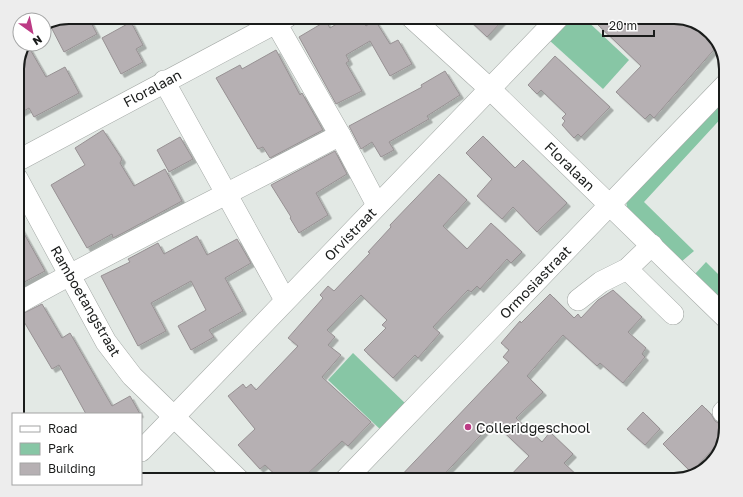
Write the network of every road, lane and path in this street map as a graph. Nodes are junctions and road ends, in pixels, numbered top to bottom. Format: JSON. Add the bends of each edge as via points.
{"nodes":[{"id":1,"x":273,"y":24,"type":"edge"},
{"id":2,"x":283,"y":24,"type":"edge"},
{"id":3,"x":419,"y":24,"type":"edge"},
{"id":4,"x":552,"y":24,"type":"edge"},
{"id":5,"x":164,"y":81,"type":"junction"},
{"id":6,"x":490,"y":89,"type":"junction"},
{"id":7,"x":719,"y":91,"type":"edge"},
{"id":8,"x":340,"y":135,"type":"junction"},
{"id":9,"x":24,"y":157,"type":"edge"},
{"id":10,"x":24,"y":191,"type":"edge"},
{"id":11,"x":227,"y":195,"type":"junction"},
{"id":12,"x":610,"y":204,"type":"junction"},
{"id":13,"x":377,"y":205,"type":"junction"},
{"id":14,"x":652,"y":245,"type":"junction"},
{"id":15,"x":627,"y":269,"type":"junction"},
{"id":16,"x":70,"y":274,"type":"junction"},
{"id":17,"x":24,"y":300,"type":"edge"},
{"id":18,"x":285,"y":300,"type":"junction"},
{"id":19,"x":578,"y":300,"type":"dead end"},
{"id":20,"x":719,"y":311,"type":"edge"},
{"id":21,"x":673,"y":314,"type":"dead end"},
{"id":22,"x":174,"y":417,"type":"junction"},
{"id":23,"x":142,"y":450,"type":"edge"},
{"id":24,"x":232,"y":473,"type":"edge"},
{"id":25,"x":352,"y":473,"type":"edge"}],
"edges":[{"from":1,"to":5,"type":"street","name":"Floralaan"},
{"from":2,"to":8,"type":"street"},
{"from":3,"to":6,"type":"street","name":"Floralaan"},
{"from":4,"to":6,"type":"street","name":"Orvistraat"},
{"from":5,"to":9,"type":"street","name":"Floralaan"},
{"from":5,"to":11,"type":"street"},
{"from":6,"to":12,"type":"street","name":"Floralaan"},
{"from":6,"to":13,"type":"street","name":"Orvistraat"},
{"from":7,"to":12,"type":"street","name":"Ormosiastraat"},
{"from":8,"to":11,"type":"street"},
{"from":8,"to":13,"type":"street"},
{"from":10,"to":16,"type":"street","name":"Ramboetangstraat"},
{"from":11,"to":16,"type":"street"},
{"from":11,"to":18,"type":"street"},
{"from":12,"to":14,"type":"street","name":"Floralaan"},
{"from":12,"to":25,"type":"street","name":"Ormosiastraat"},
{"from":13,"to":18,"type":"street","name":"Orvistraat"},
{"from":14,"to":15,"type":"street"},
{"from":14,"to":20,"type":"street","name":"Floralaan"},
{"from":15,"to":19,"type":"street","via":[[601,282]]},
{"from":15,"to":21,"type":"street"},
{"from":16,"to":17,"type":"street"},
{"from":16,"to":22,"type":"street","name":"Ramboetangstraat","via":[[106,342],[132,376]]},
{"from":18,"to":22,"type":"street","name":"Orvistraat"},
{"from":22,"to":23,"type":"street","name":"Orvistraat"},
{"from":22,"to":24,"type":"street","name":"Ramboetangstraat"}]}
